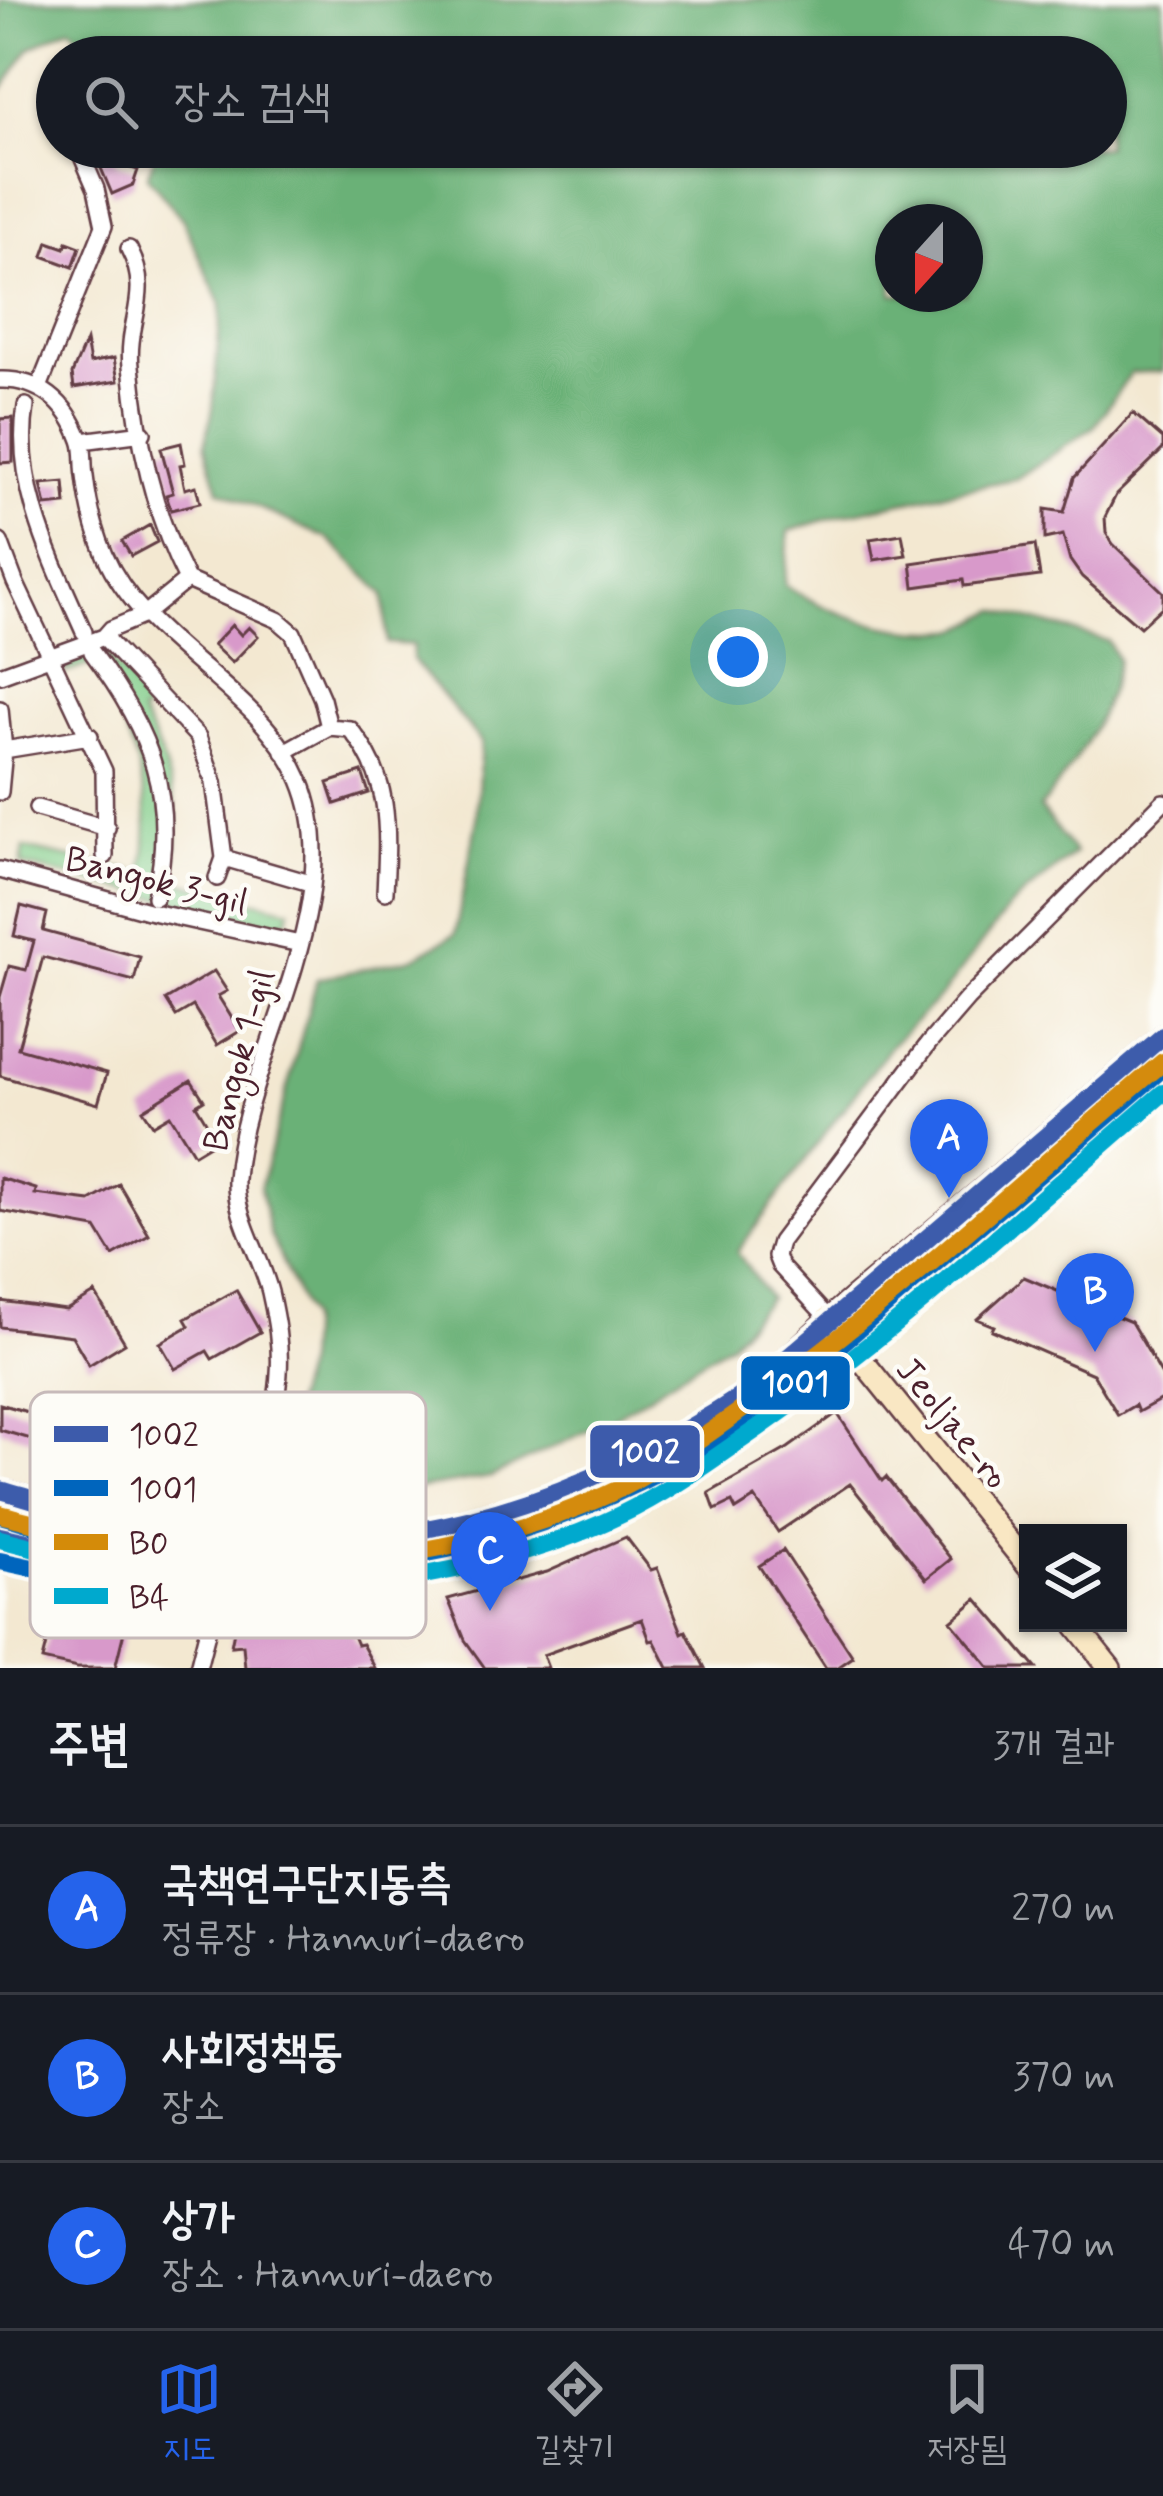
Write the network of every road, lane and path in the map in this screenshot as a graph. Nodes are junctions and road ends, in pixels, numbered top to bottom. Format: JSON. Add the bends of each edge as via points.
{"nodes":[{"id":1,"x":87,"y":168,"type":"edge"},
{"id":2,"x":129,"y":249,"type":"dead end"},
{"id":3,"x":0,"y":380,"type":"edge"},
{"id":4,"x":40,"y":385,"type":"junction"},
{"id":5,"x":26,"y":406,"type":"dead end"},
{"id":6,"x":143,"y":433,"type":"junction"},
{"id":7,"x":82,"y":441,"type":"junction"},
{"id":8,"x":0,"y":542,"type":"edge"},
{"id":9,"x":187,"y":580,"type":"junction"},
{"id":10,"x":144,"y":615,"type":"junction"},
{"id":11,"x":84,"y":632,"type":"dead end"},
{"id":12,"x":104,"y":637,"type":"junction"},
{"id":13,"x":92,"y":652,"type":"dead end"},
{"id":14,"x":52,"y":656,"type":"junction"},
{"id":15,"x":0,"y":675,"type":"edge"},
{"id":16,"x":0,"y":709,"type":"edge"},
{"id":17,"x":329,"y":727,"type":"junction"},
{"id":18,"x":91,"y":736,"type":"junction"},
{"id":19,"x":4,"y":750,"type":"junction"},
{"id":20,"x":284,"y":752,"type":"junction"},
{"id":21,"x":0,"y":792,"type":"edge"},
{"id":22,"x":1163,"y":802,"type":"edge"},
{"id":23,"x":37,"y":808,"type":"dead end"},
{"id":24,"x":107,"y":828,"type":"junction"},
{"id":25,"x":105,"y":856,"type":"dead end"},
{"id":26,"x":224,"y":858,"type":"junction"},
{"id":27,"x":0,"y":870,"type":"edge"},
{"id":28,"x":217,"y":878,"type":"dead end"},
{"id":29,"x":310,"y":883,"type":"junction"},
{"id":30,"x":385,"y":892,"type":"dead end"},
{"id":31,"x":155,"y":897,"type":"dead end"},
{"id":32,"x":300,"y":944,"type":"junction"},
{"id":33,"x":1163,"y":1036,"type":"edge"},
{"id":34,"x":1163,"y":1084,"type":"edge"},
{"id":35,"x":828,"y":1318,"type":"junction"},
{"id":36,"x":851,"y":1347,"type":"junction"},
{"id":37,"x":276,"y":1392,"type":"edge"},
{"id":38,"x":0,"y":1490,"type":"edge"},
{"id":39,"x":30,"y":1498,"type":"edge"},
{"id":40,"x":426,"y":1529,"type":"edge"},
{"id":41,"x":0,"y":1536,"type":"edge"},
{"id":42,"x":30,"y":1543,"type":"edge"},
{"id":43,"x":1019,"y":1555,"type":"edge"},
{"id":44,"x":426,"y":1566,"type":"edge"},
{"id":45,"x":1081,"y":1632,"type":"edge"},
{"id":46,"x":206,"y":1638,"type":"edge"},
{"id":47,"x":198,"y":1668,"type":"edge"},
{"id":48,"x":1110,"y":1668,"type":"edge"}],
"edges":[{"from":1,"to":4,"type":"street","via":[[104,226]]},
{"from":2,"to":6,"type":"street","via":[[141,281],[130,362]]},
{"from":3,"to":4,"type":"street"},
{"from":4,"to":7,"type":"street"},
{"from":5,"to":11,"type":"street","via":[[23,451],[35,514]]},
{"from":6,"to":7,"type":"street"},
{"from":6,"to":9,"type":"street","via":[[148,482]]},
{"from":7,"to":10,"type":"street","via":[[89,508],[106,558]]},
{"from":8,"to":14,"type":"street"},
{"from":9,"to":10,"type":"street"},
{"from":9,"to":17,"type":"street","via":[[293,633]]},
{"from":10,"to":12,"type":"street"},
{"from":10,"to":20,"type":"street"},
{"from":12,"to":14,"type":"street"},
{"from":12,"to":26,"type":"street","via":[[199,737]]},
{"from":13,"to":31,"type":"street","via":[[127,699],[165,807]]},
{"from":14,"to":15,"type":"street"},
{"from":14,"to":18,"type":"street"},
{"from":16,"to":19,"type":"street"},
{"from":17,"to":20,"type":"street"},
{"from":17,"to":30,"type":"street","via":[[350,729],[376,769],[384,795]]},
{"from":18,"to":19,"type":"street"},
{"from":18,"to":24,"type":"street","via":[[104,771]]},
{"from":19,"to":21,"type":"street"},
{"from":20,"to":29,"type":"street","name":"Bangok 1-gil","via":[[302,783],[310,823]]},
{"from":22,"to":35,"type":"street","via":[[967,999],[780,1242],[779,1266]]},
{"from":23,"to":24,"type":"street"},
{"from":24,"to":25,"type":"street"},
{"from":26,"to":28,"type":"street"},
{"from":26,"to":29,"type":"street"},
{"from":27,"to":32,"type":"street","name":"Bangok 3-gil"},
{"from":29,"to":32,"type":"street","name":"Bangok 1-gil"},
{"from":32,"to":37,"type":"street","name":"Bangok 1-gil","via":[[235,1185],[279,1341]]},
{"from":33,"to":35,"type":"street"},
{"from":34,"to":36,"type":"street"},
{"from":35,"to":36,"type":"street","name":"Jeoljae-ro"},
{"from":35,"to":40,"type":"street","via":[[751,1389],[658,1449],[558,1497]]},
{"from":36,"to":43,"type":"street","name":"Jeoljae-ro"},
{"from":36,"to":44,"type":"street","via":[[770,1417],[675,1478],[571,1528]]},
{"from":38,"to":39,"type":"street"},
{"from":41,"to":42,"type":"street"},
{"from":45,"to":48,"type":"street"},
{"from":46,"to":47,"type":"street"}]}
